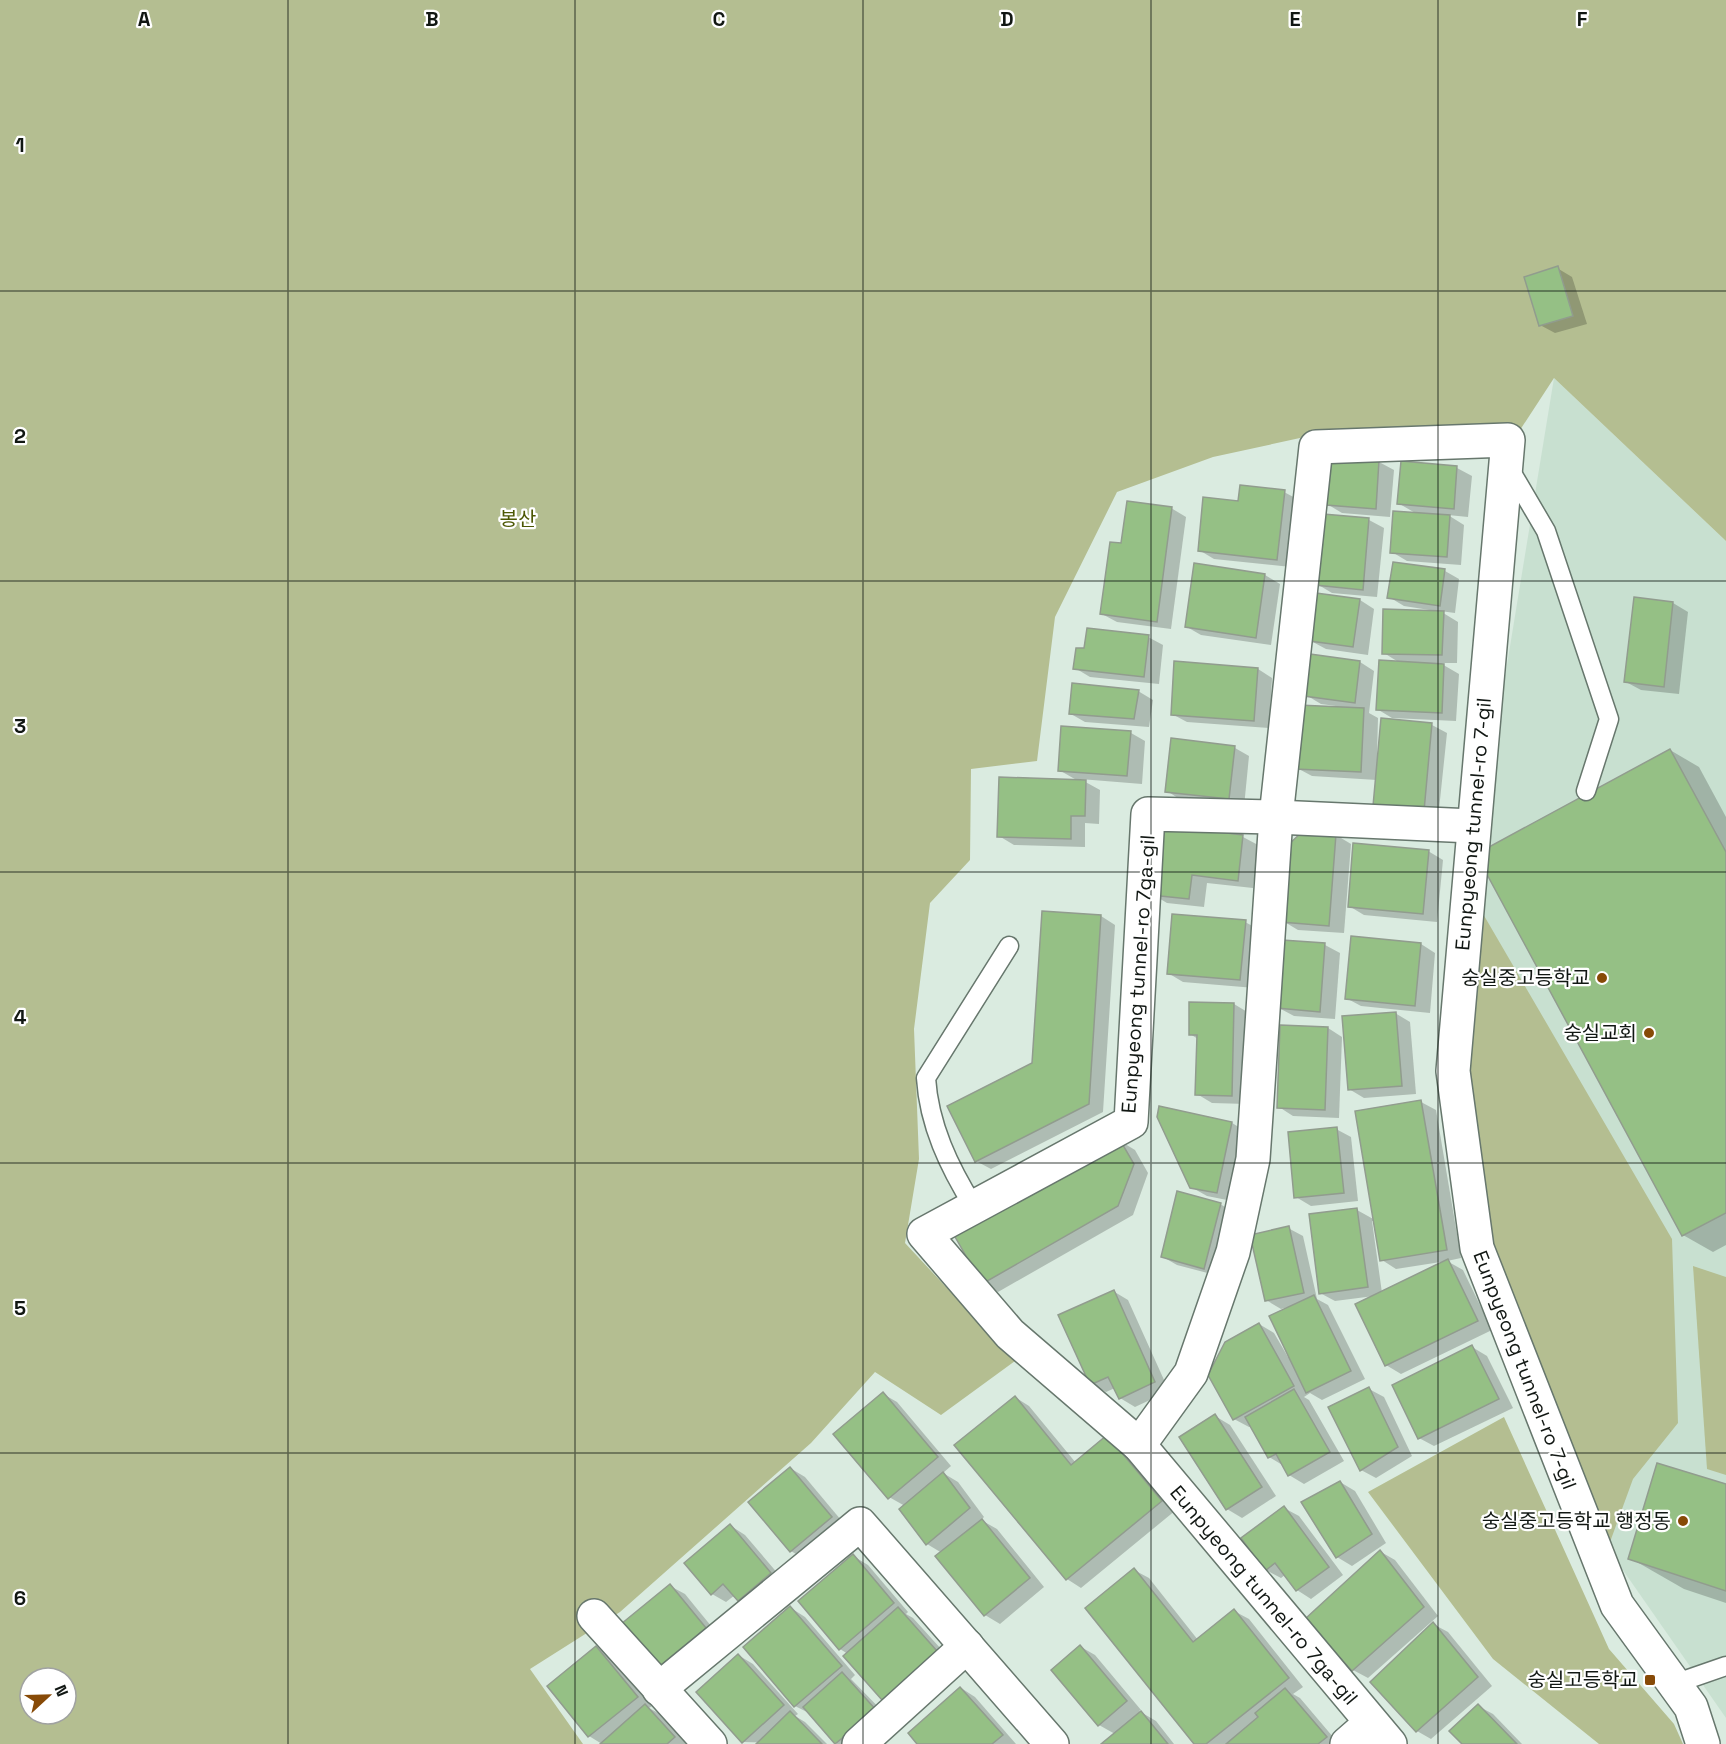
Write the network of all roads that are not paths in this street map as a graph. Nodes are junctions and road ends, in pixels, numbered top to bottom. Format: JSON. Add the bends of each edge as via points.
{"nodes":[{"id":1,"x":1506,"y":464,"type":"junction"},
{"id":2,"x":1586,"y":791,"type":"dead end"},
{"id":3,"x":1276,"y":817,"type":"junction"},
{"id":4,"x":1472,"y":826,"type":"junction"},
{"id":5,"x":1009,"y":946,"type":"dead end"},
{"id":6,"x":974,"y":1207,"type":"junction"},
{"id":7,"x":1139,"y":1445,"type":"junction"},
{"id":8,"x":594,"y":1616,"type":"dead end"},
{"id":9,"x":967,"y":1646,"type":"junction"},
{"id":10,"x":1726,"y":1666,"type":"edge"},
{"id":11,"x":1674,"y":1684,"type":"junction"},
{"id":12,"x":659,"y":1689,"type":"junction"},
{"id":13,"x":1381,"y":1733,"type":"edge"},
{"id":14,"x":710,"y":1744,"type":"edge"},
{"id":15,"x":859,"y":1744,"type":"edge"},
{"id":16,"x":1052,"y":1744,"type":"edge"},
{"id":17,"x":1347,"y":1744,"type":"edge"},
{"id":18,"x":1703,"y":1744,"type":"edge"}],
"edges":[{"from":1,"to":2,"type":"lane","via":[[1546,531],[1609,719]]},
{"from":1,"to":3,"type":"street","name":"Eunpyeong tunnel-ro 7-gil","via":[[1509,440],[1316,447]]},
{"from":1,"to":4,"type":"street","name":"Eunpyeong tunnel-ro 7-gil"},
{"from":3,"to":4,"type":"street","name":"Eunpyeong tunnel-ro 7ga-gil"},
{"from":3,"to":6,"type":"street","name":"Eunpyeong tunnel-ro 7ga-gil","via":[[1148,814],[1131,1122]]},
{"from":3,"to":7,"type":"street","via":[[1253,1159],[1233,1252],[1191,1374]]},
{"from":4,"to":11,"type":"street","name":"Eunpyeong tunnel-ro 7-gil","via":[[1453,1071],[1477,1248],[1617,1605]]},
{"from":5,"to":6,"type":"lane","via":[[926,1078],[928,1103],[949,1167]]},
{"from":6,"to":7,"type":"street","name":"Eunpyeong tunnel-ro 7ga-gil","via":[[924,1234],[1010,1334]]},
{"from":7,"to":13,"type":"street","name":"Eunpyeong tunnel-ro 7ga-gil"},
{"from":8,"to":12,"type":"street"},
{"from":9,"to":12,"type":"street","via":[[860,1524]]},
{"from":9,"to":15,"type":"street"},
{"from":9,"to":16,"type":"street"},
{"from":10,"to":11,"type":"lane"},
{"from":11,"to":18,"type":"street","name":"Eunpyeong tunnel-ro 7-gil","via":[[1691,1707]]},
{"from":12,"to":14,"type":"street"},
{"from":13,"to":17,"type":"street"}]}
